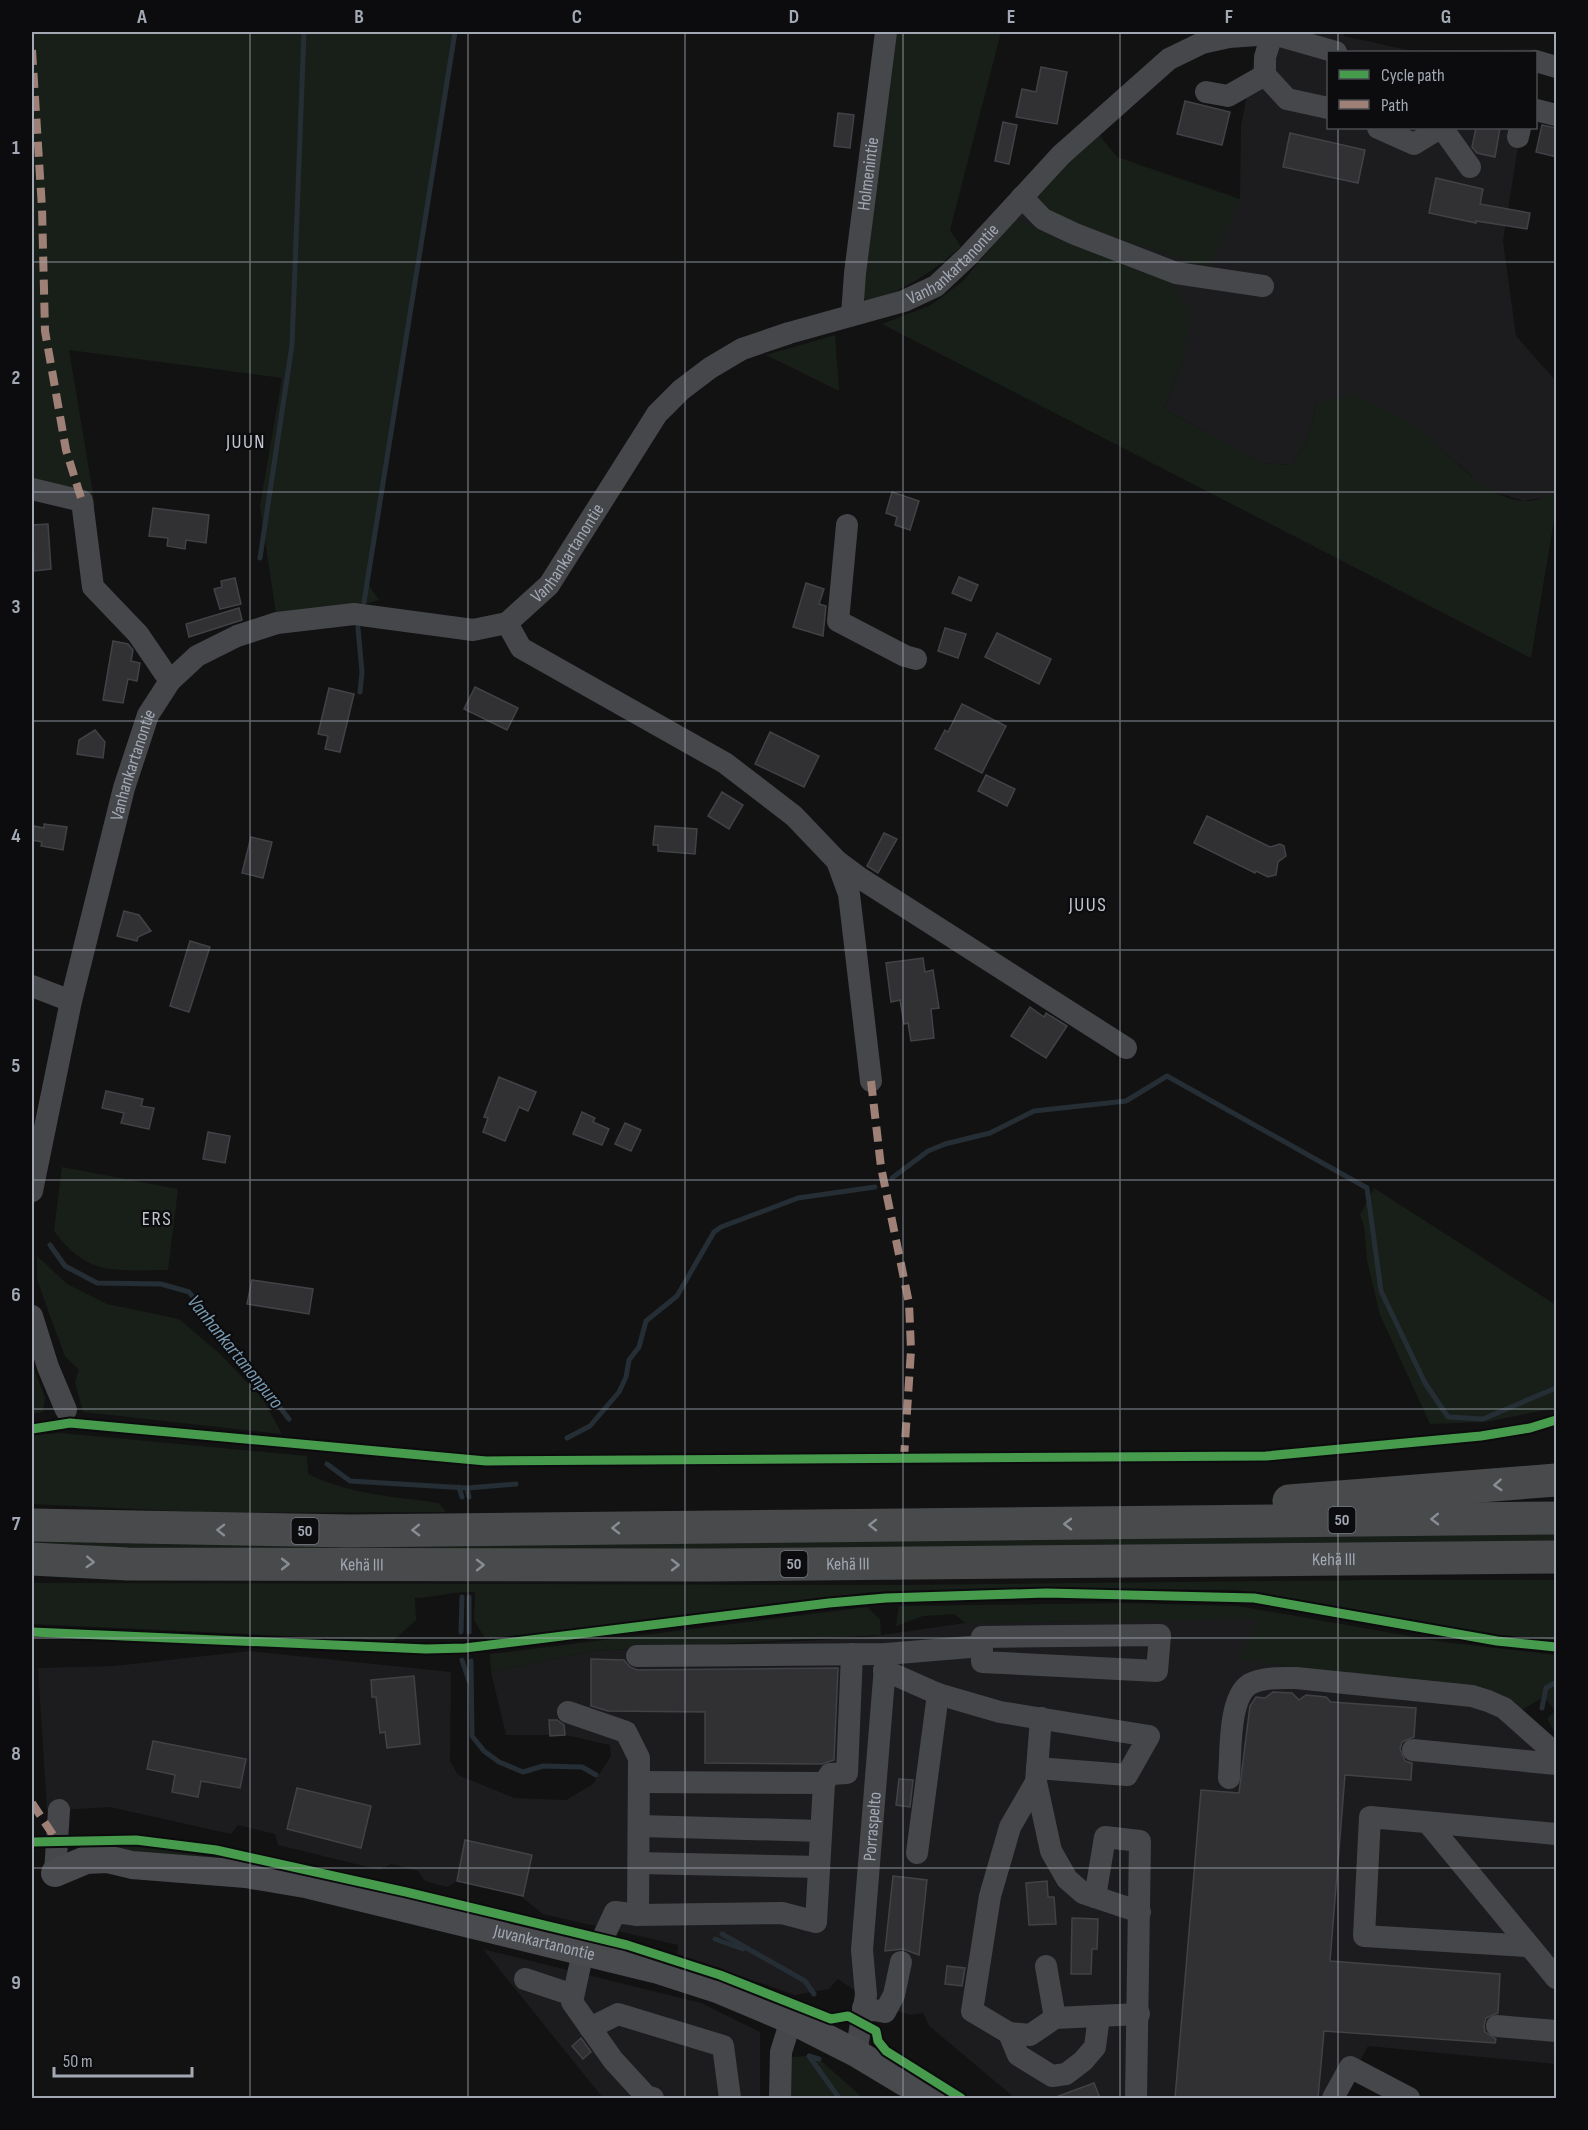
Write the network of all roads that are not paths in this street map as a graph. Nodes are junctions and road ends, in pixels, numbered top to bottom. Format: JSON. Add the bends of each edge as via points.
{"nodes":[{"id":1,"x":886,"y":32,"type":"edge"},
{"id":2,"x":1273,"y":33,"type":"edge"},
{"id":3,"x":1333,"y":51,"type":"edge"},
{"id":4,"x":1537,"y":61,"type":"edge"},
{"id":5,"x":1557,"y":67,"type":"edge"},
{"id":6,"x":1265,"y":75,"type":"junction"},
{"id":7,"x":1206,"y":92,"type":"dead end"},
{"id":8,"x":1327,"y":108,"type":"edge"},
{"id":9,"x":1537,"y":110,"type":"edge"},
{"id":10,"x":1557,"y":115,"type":"edge"},
{"id":11,"x":1380,"y":129,"type":"edge"},
{"id":12,"x":1439,"y":129,"type":"edge"},
{"id":13,"x":1442,"y":129,"type":"edge"},
{"id":14,"x":1470,"y":167,"type":"dead end"},
{"id":15,"x":1022,"y":197,"type":"junction"},
{"id":16,"x":1263,"y":286,"type":"dead end"},
{"id":17,"x":852,"y":315,"type":"junction"},
{"id":18,"x":32,"y":489,"type":"edge"},
{"id":19,"x":847,"y":525,"type":"dead end"},
{"id":20,"x":507,"y":623,"type":"junction"},
{"id":21,"x":916,"y":659,"type":"dead end"},
{"id":22,"x":170,"y":681,"type":"junction"},
{"id":23,"x":837,"y":861,"type":"junction"},
{"id":24,"x":32,"y":986,"type":"edge"},
{"id":25,"x":71,"y":1001,"type":"junction"},
{"id":26,"x":1126,"y":1048,"type":"dead end"},
{"id":27,"x":871,"y":1081,"type":"dead end"},
{"id":28,"x":32,"y":1191,"type":"edge"},
{"id":29,"x":32,"y":1316,"type":"edge"},
{"id":30,"x":66,"y":1410,"type":"dead end"},
{"id":31,"x":1557,"y":1480,"type":"edge"},
{"id":32,"x":1557,"y":1518,"type":"edge"},
{"id":33,"x":1127,"y":1523,"type":"junction"},
{"id":34,"x":32,"y":1525,"type":"edge"},
{"id":35,"x":1557,"y":1557,"type":"edge"},
{"id":36,"x":32,"y":1559,"type":"edge"},
{"id":37,"x":982,"y":1646,"type":"junction"},
{"id":38,"x":852,"y":1654,"type":"junction"},
{"id":39,"x":637,"y":1656,"type":"dead end"},
{"id":40,"x":884,"y":1672,"type":"junction"},
{"id":41,"x":850,"y":1691,"type":"junction"},
{"id":42,"x":938,"y":1694,"type":"junction"},
{"id":43,"x":568,"y":1712,"type":"dead end"},
{"id":44,"x":1041,"y":1718,"type":"junction"},
{"id":45,"x":1413,"y":1750,"type":"dead end"},
{"id":46,"x":1557,"y":1754,"type":"edge"},
{"id":47,"x":1557,"y":1764,"type":"edge"},
{"id":48,"x":1036,"y":1775,"type":"junction"},
{"id":49,"x":1229,"y":1778,"type":"dead end"},
{"id":50,"x":640,"y":1782,"type":"junction"},
{"id":51,"x":824,"y":1783,"type":"junction"},
{"id":52,"x":59,"y":1810,"type":"dead end"},
{"id":53,"x":1428,"y":1823,"type":"junction"},
{"id":54,"x":640,"y":1826,"type":"junction"},
{"id":55,"x":821,"y":1830,"type":"junction"},
{"id":56,"x":1557,"y":1834,"type":"edge"},
{"id":57,"x":917,"y":1852,"type":"dead end"},
{"id":58,"x":639,"y":1863,"type":"junction"},
{"id":59,"x":819,"y":1867,"type":"junction"},
{"id":60,"x":43,"y":1874,"type":"edge"},
{"id":61,"x":1095,"y":1897,"type":"junction"},
{"id":62,"x":1140,"y":1912,"type":"junction"},
{"id":63,"x":638,"y":1915,"type":"junction"},
{"id":64,"x":1528,"y":1947,"type":"junction"},
{"id":65,"x":589,"y":1953,"type":"junction"},
{"id":66,"x":901,"y":1962,"type":"dead end"},
{"id":67,"x":1046,"y":1966,"type":"dead end"},
{"id":68,"x":1557,"y":1978,"type":"edge"},
{"id":69,"x":525,"y":1979,"type":"dead end"},
{"id":70,"x":573,"y":1995,"type":"junction"},
{"id":71,"x":863,"y":2008,"type":"junction"},
{"id":72,"x":1139,"y":2014,"type":"junction"},
{"id":73,"x":1099,"y":2016,"type":"junction"},
{"id":74,"x":1055,"y":2018,"type":"junction"},
{"id":75,"x":791,"y":2020,"type":"junction"},
{"id":76,"x":1497,"y":2026,"type":"dead end"},
{"id":77,"x":590,"y":2028,"type":"junction"},
{"id":78,"x":1557,"y":2031,"type":"edge"},
{"id":79,"x":1009,"y":2033,"type":"junction"},
{"id":80,"x":856,"y":2053,"type":"junction"},
{"id":81,"x":653,"y":2098,"type":"edge"},
{"id":82,"x":730,"y":2098,"type":"edge"},
{"id":83,"x":780,"y":2098,"type":"edge"},
{"id":84,"x":931,"y":2098,"type":"edge"},
{"id":85,"x":1136,"y":2098,"type":"edge"},
{"id":86,"x":1333,"y":2098,"type":"edge"},
{"id":87,"x":1409,"y":2098,"type":"edge"}],
"edges":[{"from":1,"to":17,"type":"street","name":"Holmenintie"},
{"from":2,"to":3,"type":"street","name":"Vanhankartanontie"},
{"from":2,"to":6,"type":"street","via":[[1265,57]]},
{"from":2,"to":15,"type":"street","name":"Vanhankartanontie","via":[[1211,41],[1169,59],[1060,155]]},
{"from":4,"to":5,"type":"street"},
{"from":6,"to":7,"type":"street","via":[[1228,96]]},
{"from":6,"to":8,"type":"street","via":[[1287,99]]},
{"from":9,"to":10,"type":"street"},
{"from":11,"to":12,"type":"street","via":[[1414,144]]},
{"from":13,"to":14,"type":"street"},
{"from":15,"to":16,"type":"street","via":[[1043,219],[1176,273]]},
{"from":15,"to":17,"type":"street","name":"Vanhankartanontie","via":[[936,286],[904,301]]},
{"from":17,"to":20,"type":"street","name":"Vanhankartanontie","via":[[742,349],[681,390],[657,414],[549,585]]},
{"from":18,"to":22,"type":"street","via":[[82,501],[93,587],[138,634]]},
{"from":19,"to":21,"type":"street","via":[[838,621]]},
{"from":20,"to":22,"type":"street","name":"Vanhankartanontie","via":[[473,630],[354,614],[277,623],[237,636],[197,656]]},
{"from":20,"to":23,"type":"street","via":[[521,648],[725,763],[794,816]]},
{"from":22,"to":25,"type":"street","name":"Vanhankartanontie","via":[[148,714],[124,788]]},
{"from":23,"to":26,"type":"street"},
{"from":23,"to":27,"type":"street","via":[[849,894]]},
{"from":24,"to":25,"type":"street"},
{"from":25,"to":28,"type":"street","name":"Vanhankartanontie"},
{"from":29,"to":30,"type":"street"},
{"from":31,"to":33,"type":"highway","one_way":true,"via":[[1261,1503]]},
{"from":32,"to":33,"type":"highway","name":"Kehä III","number":"50","one_way":true},
{"from":33,"to":34,"type":"highway","name":"Kehä III","number":"50","one_way":true,"via":[[350,1531]]},
{"from":36,"to":35,"type":"highway","name":"Kehä III","number":"50","one_way":true,"via":[[128,1564],[707,1565]]},
{"from":37,"to":37,"type":"street","via":[[982,1637],[1160,1635],[1157,1671],[982,1662]]},
{"from":37,"to":40,"type":"street"},
{"from":38,"to":39,"type":"street"},
{"from":38,"to":40,"type":"street"},
{"from":38,"to":41,"type":"street"},
{"from":40,"to":41,"type":"street"},
{"from":40,"to":42,"type":"street"},
{"from":40,"to":71,"type":"street","name":"Porraspelto","via":[[862,1950],[866,1995]]},
{"from":41,"to":51,"type":"street","via":[[847,1773],[830,1774]]},
{"from":42,"to":44,"type":"street","via":[[1000,1712]]},
{"from":42,"to":57,"type":"street"},
{"from":43,"to":50,"type":"street","via":[[626,1732],[639,1758]]},
{"from":44,"to":48,"type":"street"},
{"from":44,"to":48,"type":"street","via":[[1149,1736],[1127,1775]]},
{"from":45,"to":47,"type":"street"},
{"from":46,"to":49,"type":"street","via":[[1504,1708],[1472,1696],[1316,1679],[1269,1679],[1251,1683],[1235,1704]]},
{"from":48,"to":61,"type":"street","via":[[1051,1851],[1067,1880]]},
{"from":48,"to":79,"type":"street","via":[[1007,1837],[990,1896],[972,2011]]},
{"from":50,"to":51,"type":"street"},
{"from":50,"to":54,"type":"street"},
{"from":51,"to":55,"type":"street"},
{"from":52,"to":60,"type":"street"},
{"from":53,"to":56,"type":"street"},
{"from":53,"to":64,"type":"street"},
{"from":53,"to":64,"type":"street","via":[[1370,1817],[1364,1936]]},
{"from":54,"to":55,"type":"street"},
{"from":54,"to":58,"type":"street"},
{"from":55,"to":59,"type":"street"},
{"from":58,"to":59,"type":"street"},
{"from":58,"to":63,"type":"street"},
{"from":59,"to":63,"type":"street","via":[[816,1922],[782,1913]]},
{"from":60,"to":65,"type":"main road","name":"Juvankartanontie","via":[[86,1860],[107,1859],[132,1865],[217,1870],[305,1884]]},
{"from":61,"to":62,"type":"street"},
{"from":61,"to":62,"type":"street","via":[[1105,1837],[1140,1840]]},
{"from":62,"to":72,"type":"street"},
{"from":63,"to":65,"type":"street","via":[[615,1912]]},
{"from":64,"to":68,"type":"street"},
{"from":65,"to":70,"type":"street"},
{"from":65,"to":75,"type":"main road","name":"Juvankartanontie","via":[[720,1990]]},
{"from":66,"to":71,"type":"street","via":[[894,1995],[885,2012]]},
{"from":67,"to":74,"type":"street"},
{"from":69,"to":70,"type":"street"},
{"from":70,"to":77,"type":"street","via":[[572,2002]]},
{"from":71,"to":80,"type":"street","name":"Porraspelto"},
{"from":72,"to":73,"type":"street"},
{"from":72,"to":85,"type":"street"},
{"from":73,"to":74,"type":"street"},
{"from":73,"to":79,"type":"street","via":[[1095,2047],[1066,2074],[1052,2076],[1018,2055]]},
{"from":74,"to":79,"type":"street","via":[[1030,2035]]},
{"from":75,"to":80,"type":"main road","name":"Juvankartanontie"},
{"from":75,"to":83,"type":"street","via":[[781,2052]]},
{"from":76,"to":78,"type":"street"},
{"from":77,"to":81,"type":"street","via":[[613,2060],[646,2096]]},
{"from":77,"to":82,"type":"street","via":[[618,2014],[723,2046]]},
{"from":80,"to":84,"type":"main road","name":"Juvankartanontie"},
{"from":86,"to":87,"type":"street","via":[[1350,2067]]}]}
